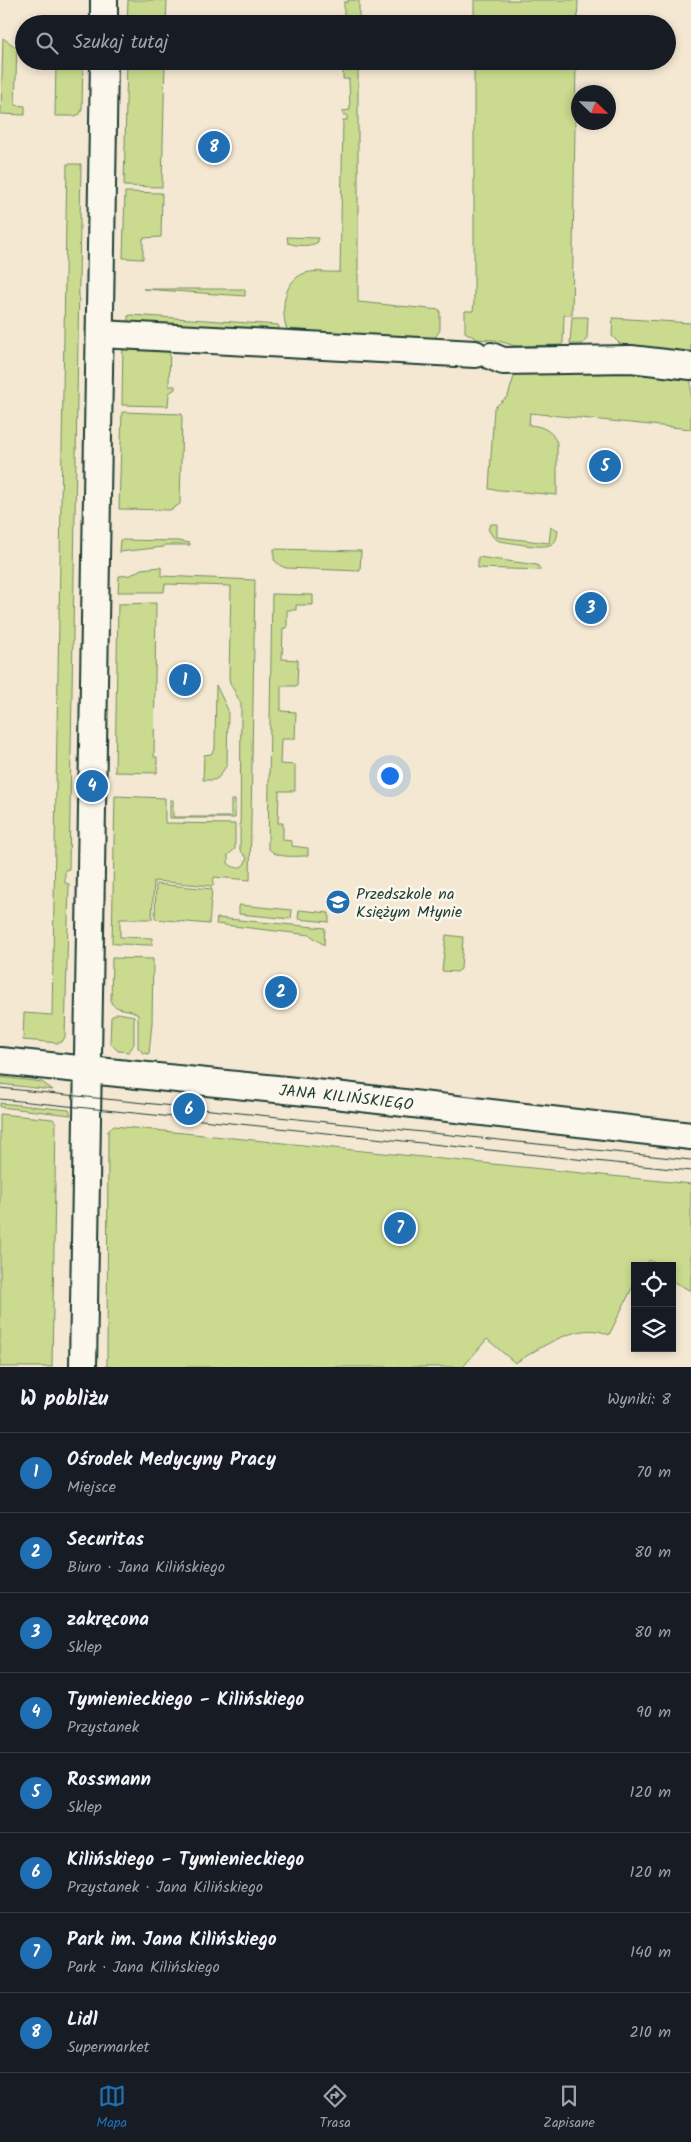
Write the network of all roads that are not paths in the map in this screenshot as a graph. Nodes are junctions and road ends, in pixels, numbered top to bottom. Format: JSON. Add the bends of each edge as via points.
{"nodes":[{"id":1,"x":104,"y":0,"type":"edge"},
{"id":2,"x":104,"y":15,"type":"edge"},
{"id":3,"x":104,"y":70,"type":"edge"},
{"id":4,"x":100,"y":334,"type":"junction"},
{"id":5,"x":691,"y":366,"type":"edge"},
{"id":6,"x":0,"y":1061,"type":"edge"},
{"id":7,"x":87,"y":1070,"type":"junction"},
{"id":8,"x":691,"y":1136,"type":"edge"},
{"id":9,"x":83,"y":1367,"type":"edge"}],
"edges":[{"from":1,"to":2,"type":"street"},
{"from":3,"to":4,"type":"street"},
{"from":4,"to":5,"type":"street","via":[[483,355],[504,361],[623,359]]},
{"from":4,"to":7,"type":"street"},
{"from":6,"to":7,"type":"street","name":"JANA KILIŃSKIEGO"},
{"from":7,"to":8,"type":"street","name":"JANA KILIŃSKIEGO"},
{"from":7,"to":9,"type":"street"}]}
